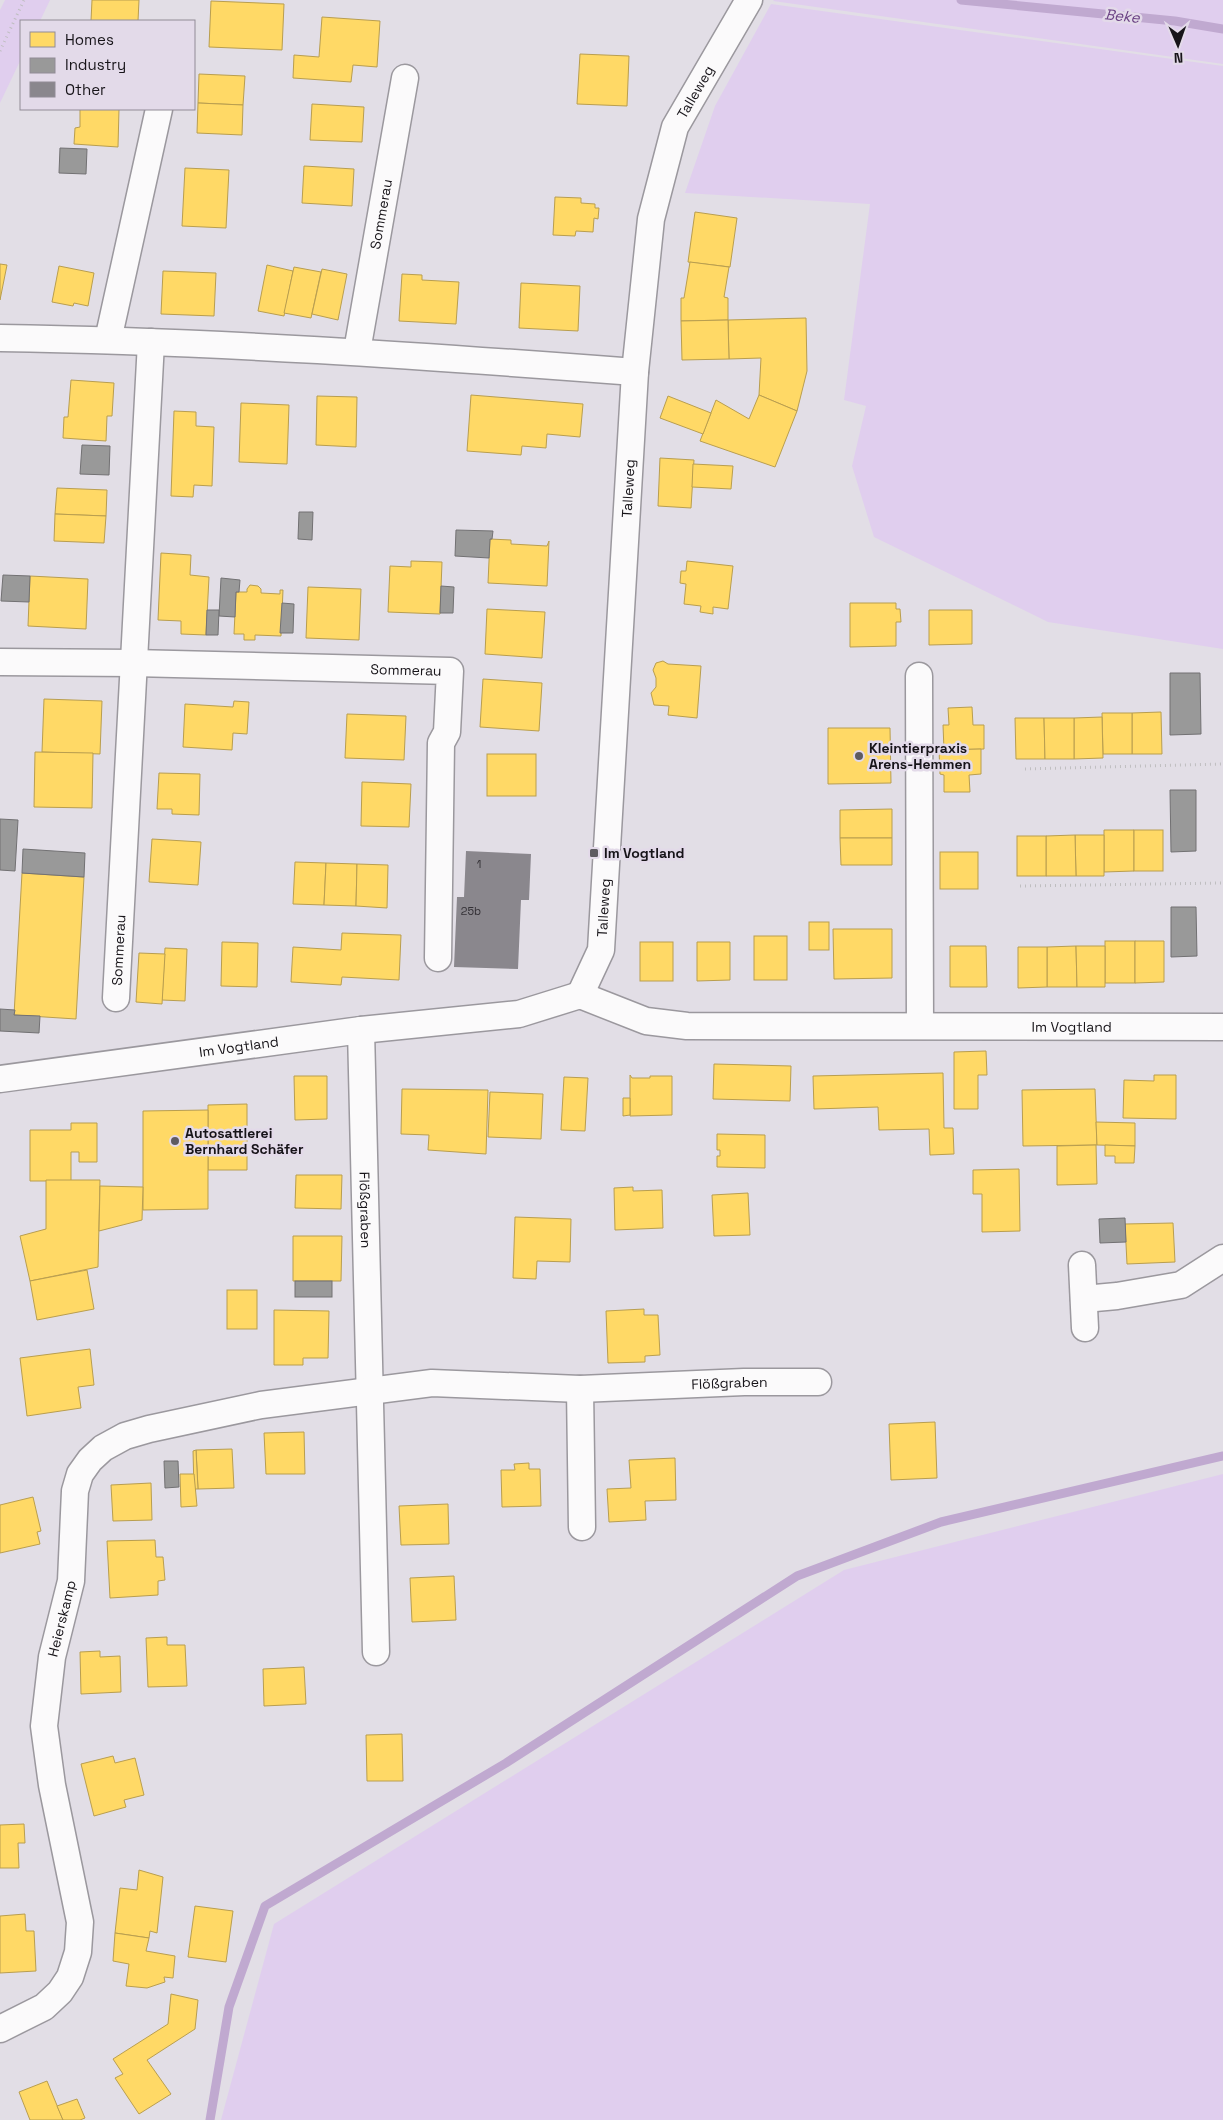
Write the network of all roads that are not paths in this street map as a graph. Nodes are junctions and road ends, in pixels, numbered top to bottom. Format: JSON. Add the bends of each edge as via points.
{"nodes":[{"id":1,"x":745,"y":6,"type":"edge"},
{"id":2,"x":405,"y":78,"type":"dead end"},
{"id":3,"x":159,"y":110,"type":"edge"},
{"id":4,"x":0,"y":338,"type":"edge"},
{"id":5,"x":108,"y":340,"type":"junction"},
{"id":6,"x":151,"y":342,"type":"junction"},
{"id":7,"x":357,"y":351,"type":"junction"},
{"id":8,"x":635,"y":372,"type":"junction"},
{"id":9,"x":0,"y":662,"type":"edge"},
{"id":10,"x":133,"y":663,"type":"junction"},
{"id":11,"x":919,"y":676,"type":"dead end"},
{"id":12,"x":438,"y":958,"type":"dead end"},
{"id":13,"x":580,"y":995,"type":"junction"},
{"id":14,"x":116,"y":998,"type":"dead end"},
{"id":15,"x":920,"y":1025,"type":"junction"},
{"id":16,"x":1223,"y":1027,"type":"edge"},
{"id":17,"x":361,"y":1030,"type":"junction"},
{"id":18,"x":0,"y":1079,"type":"edge"},
{"id":19,"x":1223,"y":1258,"type":"edge"},
{"id":20,"x":1082,"y":1265,"type":"dead end"},
{"id":21,"x":1084,"y":1298,"type":"junction"},
{"id":22,"x":1085,"y":1328,"type":"dead end"},
{"id":23,"x":818,"y":1382,"type":"dead end"},
{"id":24,"x":580,"y":1389,"type":"junction"},
{"id":25,"x":369,"y":1390,"type":"junction"},
{"id":26,"x":582,"y":1527,"type":"dead end"},
{"id":27,"x":376,"y":1652,"type":"dead end"},
{"id":28,"x":0,"y":2029,"type":"edge"}],
"edges":[{"from":1,"to":8,"type":"street","name":"Talleweg","via":[[675,126],[651,219]]},
{"from":2,"to":7,"type":"street","name":"Sommerau"},
{"from":3,"to":5,"type":"street"},
{"from":4,"to":5,"type":"street"},
{"from":5,"to":6,"type":"street"},
{"from":6,"to":7,"type":"street"},
{"from":6,"to":10,"type":"street","name":"Sommerau"},
{"from":7,"to":8,"type":"street"},
{"from":8,"to":13,"type":"street","name":"Talleweg","via":[[602,950]]},
{"from":9,"to":10,"type":"street","name":"Sommerau"},
{"from":10,"to":12,"type":"street","name":"Sommerau","via":[[450,671],[447,732],[441,743]]},
{"from":10,"to":14,"type":"street","name":"Sommerau"},
{"from":11,"to":15,"type":"street"},
{"from":13,"to":15,"type":"street","name":"Im Vogtland","via":[[646,1021],[687,1026]]},
{"from":13,"to":17,"type":"street","name":"Im Vogtland","via":[[520,1014]]},
{"from":15,"to":16,"type":"street","name":"Im Vogtland"},
{"from":17,"to":18,"type":"street","name":"Im Vogtland"},
{"from":17,"to":25,"type":"street","name":"Flößgraben"},
{"from":19,"to":21,"type":"street","via":[[1181,1284],[1117,1296]]},
{"from":20,"to":21,"type":"street"},
{"from":21,"to":22,"type":"street"},
{"from":23,"to":24,"type":"street","name":"Flößgraben"},
{"from":24,"to":25,"type":"street","name":"Flößgraben","via":[[432,1383]]},
{"from":24,"to":26,"type":"street"},
{"from":25,"to":27,"type":"street","name":"Flößgraben"},
{"from":25,"to":28,"type":"street","name":"Heierskamp","via":[[260,1405],[149,1428],[103,1448],[80,1474],[73,1508],[71,1581],[52,1657],[44,1726],[81,1937],[70,1977],[60,1992],[44,2007]]}]}
